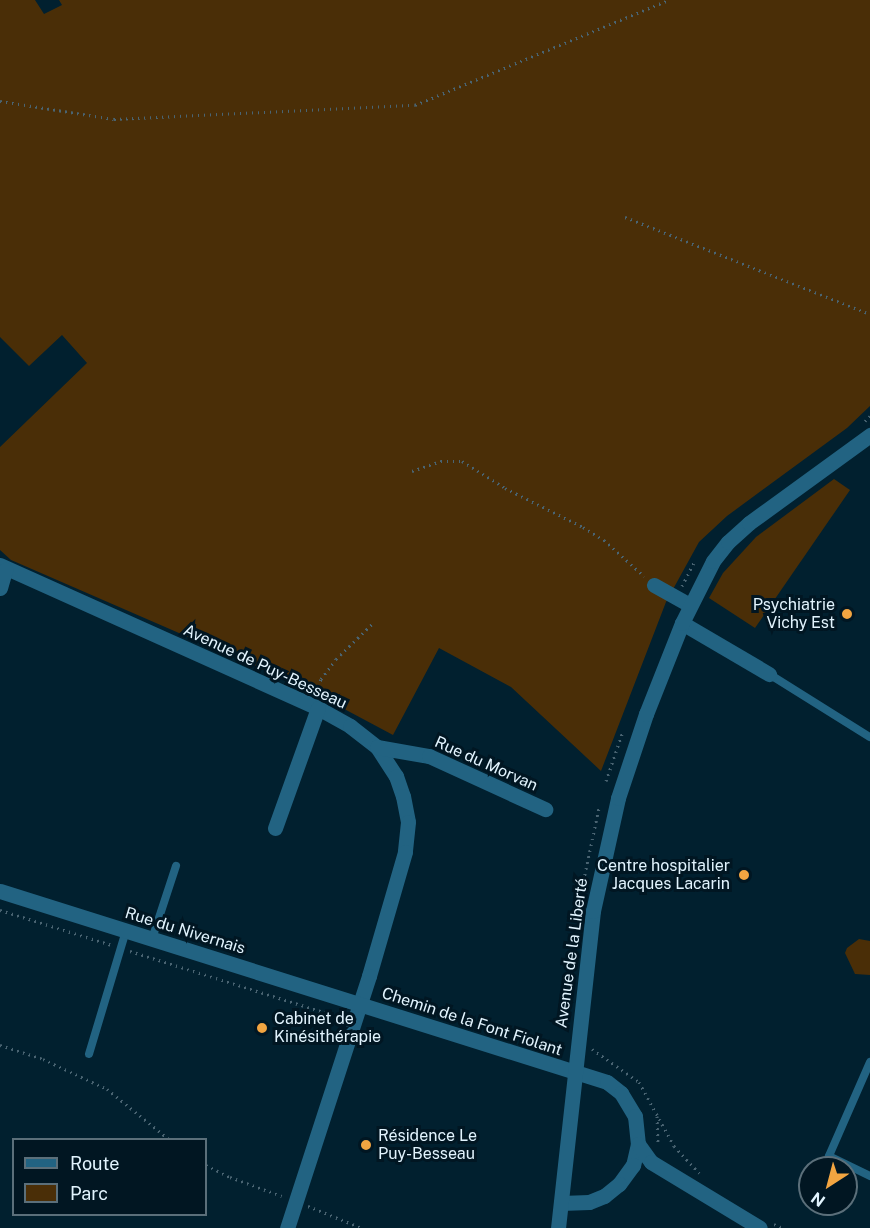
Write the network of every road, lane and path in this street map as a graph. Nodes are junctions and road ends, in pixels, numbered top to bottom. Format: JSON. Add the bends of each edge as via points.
{"nodes":[{"id":1,"x":669,"y":0,"type":"edge"},
{"id":2,"x":0,"y":101,"type":"edge"},
{"id":3,"x":625,"y":217,"type":"dead end"},
{"id":4,"x":870,"y":314,"type":"edge"},
{"id":5,"x":870,"y":435,"type":"edge"},
{"id":6,"x":412,"y":471,"type":"dead end"},
{"id":7,"x":2,"y":567,"type":"edge"},
{"id":8,"x":654,"y":585,"type":"joint"},
{"id":9,"x":0,"y":588,"type":"edge"},
{"id":10,"x":690,"y":605,"type":"junction"},
{"id":11,"x":374,"y":622,"type":"dead end"},
{"id":12,"x":682,"y":623,"type":"junction"},
{"id":13,"x":769,"y":674,"type":"joint"},
{"id":14,"x":318,"y":708,"type":"junction"},
{"id":15,"x":870,"y":738,"type":"edge"},
{"id":16,"x":377,"y":747,"type":"junction"},
{"id":17,"x":545,"y":809,"type":"dead end"},
{"id":18,"x":275,"y":828,"type":"dead end"},
{"id":19,"x":176,"y":867,"type":"dead end"},
{"id":20,"x":0,"y":891,"type":"edge"},
{"id":21,"x":0,"y":910,"type":"edge"},
{"id":22,"x":126,"y":931,"type":"junction"},
{"id":23,"x":152,"y":939,"type":"junction"},
{"id":24,"x":121,"y":948,"type":"junction"},
{"id":25,"x":359,"y":1005,"type":"junction"},
{"id":26,"x":351,"y":1028,"type":"junction"},
{"id":27,"x":592,"y":1037,"type":"dead end"},
{"id":28,"x":0,"y":1046,"type":"edge"},
{"id":29,"x":584,"y":1048,"type":"junction"},
{"id":30,"x":89,"y":1054,"type":"dead end"},
{"id":31,"x":870,"y":1062,"type":"edge"},
{"id":32,"x":581,"y":1074,"type":"junction"},
{"id":33,"x":168,"y":1138,"type":"edge"},
{"id":34,"x":638,"y":1144,"type":"junction"},
{"id":35,"x":651,"y":1162,"type":"junction"},
{"id":36,"x":633,"y":1165,"type":"junction"},
{"id":37,"x":870,"y":1176,"type":"edge"},
{"id":38,"x":705,"y":1178,"type":"dead end"},
{"id":39,"x":561,"y":1203,"type":"junction"},
{"id":40,"x":763,"y":1224,"type":"edge"},
{"id":41,"x":287,"y":1228,"type":"edge"},
{"id":42,"x":558,"y":1228,"type":"edge"},
{"id":43,"x":783,"y":1228,"type":"edge"}],
"edges":[{"from":1,"to":2,"type":"path","via":[[415,105],[114,119]]},
{"from":3,"to":4,"type":"path"},
{"from":5,"to":10,"type":"street","name":"Avenue de la Liberté","via":[[728,542],[713,561]]},
{"from":6,"to":8,"type":"path","via":[[441,461],[462,461],[604,540]]},
{"from":7,"to":9,"type":"street"},
{"from":7,"to":14,"type":"street","name":"Avenue de Puy-Besseau"},
{"from":8,"to":10,"type":"street"},
{"from":10,"to":12,"type":"street","name":"Avenue de la Liberté"},
{"from":11,"to":14,"type":"path","via":[[321,679],[315,697]]},
{"from":12,"to":13,"type":"street"},
{"from":12,"to":29,"type":"street","name":"Avenue de la Liberté","via":[[618,798],[593,911]]},
{"from":13,"to":15,"type":"lane"},
{"from":14,"to":16,"type":"street","name":"Avenue de Puy-Besseau"},
{"from":14,"to":18,"type":"street"},
{"from":16,"to":17,"type":"street","name":"Rue du Morvan","via":[[429,756]]},
{"from":16,"to":25,"type":"street","name":"Avenue de Puy-Besseau","via":[[396,776],[408,822],[397,885]]},
{"from":19,"to":23,"type":"lane"},
{"from":20,"to":22,"type":"street","name":"Rue du Nivernais"},
{"from":21,"to":24,"type":"path"},
{"from":22,"to":23,"type":"street","name":"Rue du Nivernais"},
{"from":22,"to":24,"type":"lane"},
{"from":23,"to":25,"type":"street","name":"Rue du Nivernais"},
{"from":24,"to":26,"type":"path","via":[[323,1012]]},
{"from":24,"to":30,"type":"lane"},
{"from":25,"to":26,"type":"street","name":"Avenue de Puy-Besseau"},
{"from":25,"to":32,"type":"street","name":"Chemin de la Font Fiolant"},
{"from":26,"to":41,"type":"street","name":"Avenue de Puy-Besseau"},
{"from":27,"to":29,"type":"path"},
{"from":28,"to":33,"type":"path","via":[[44,1059],[107,1089]]},
{"from":29,"to":32,"type":"street","name":"Avenue de la Liberté"},
{"from":29,"to":32,"type":"path"},
{"from":29,"to":38,"type":"path","via":[[639,1082],[674,1146]]},
{"from":31,"to":37,"type":"lane","via":[[829,1156]]},
{"from":32,"to":34,"type":"street","name":"Chemin de la Font Fiolant","via":[[607,1082],[621,1093],[635,1116]]},
{"from":32,"to":39,"type":"street","name":"Avenue de la Liberté"},
{"from":34,"to":35,"type":"street"},
{"from":34,"to":36,"type":"street"},
{"from":35,"to":36,"type":"street"},
{"from":35,"to":40,"type":"street"},
{"from":36,"to":39,"type":"street","via":[[604,1196],[589,1202]]},
{"from":39,"to":42,"type":"street","name":"Avenue de la Liberté"},
{"from":40,"to":43,"type":"path"}]}
